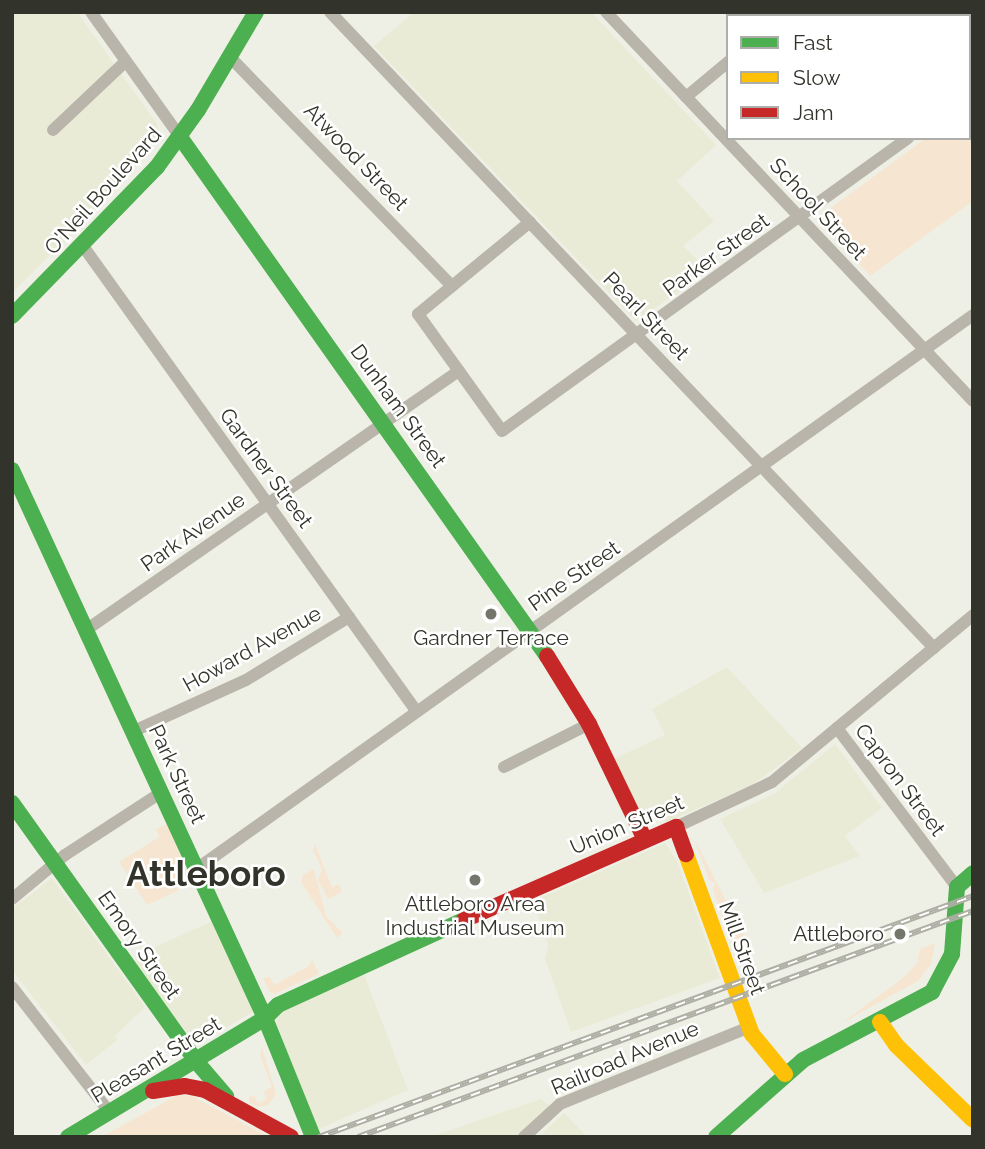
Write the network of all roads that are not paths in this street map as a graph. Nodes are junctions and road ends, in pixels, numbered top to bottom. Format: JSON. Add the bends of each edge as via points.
{"nodes":[{"id":1,"x":92,"y":12,"type":"edge"},
{"id":2,"x":256,"y":12,"type":"edge"},
{"id":3,"x":330,"y":12,"type":"edge"},
{"id":4,"x":606,"y":12,"type":"edge"},
{"id":5,"x":230,"y":57,"type":"junction"},
{"id":6,"x":125,"y":61,"type":"junction"},
{"id":7,"x":726,"y":64,"type":"edge"},
{"id":8,"x":686,"y":97,"type":"junction"},
{"id":9,"x":53,"y":130,"type":"dead end"},
{"id":10,"x":180,"y":137,"type":"junction"},
{"id":11,"x":726,"y":139,"type":"edge"},
{"id":12,"x":727,"y":140,"type":"edge"},
{"id":13,"x":905,"y":140,"type":"edge"},
{"id":14,"x":800,"y":218,"type":"junction"},
{"id":15,"x":530,"y":222,"type":"junction"},
{"id":16,"x":83,"y":246,"type":"junction"},
{"id":17,"x":452,"y":286,"type":"junction"},
{"id":18,"x":973,"y":315,"type":"edge"},
{"id":19,"x":12,"y":316,"type":"edge"},
{"id":20,"x":638,"y":335,"type":"junction"},
{"id":21,"x":924,"y":350,"type":"junction"},
{"id":22,"x":459,"y":371,"type":"junction"},
{"id":23,"x":973,"y":401,"type":"edge"},
{"id":24,"x":384,"y":423,"type":"junction"},
{"id":25,"x":762,"y":466,"type":"junction"},
{"id":26,"x":12,"y":470,"type":"edge"},
{"id":27,"x":268,"y":504,"type":"junction"},
{"id":28,"x":973,"y":615,"type":"edge"},
{"id":29,"x":349,"y":617,"type":"junction"},
{"id":30,"x":86,"y":630,"type":"junction"},
{"id":31,"x":532,"y":630,"type":"junction"},
{"id":32,"x":934,"y":648,"type":"junction"},
{"id":33,"x":417,"y":712,"type":"junction"},
{"id":34,"x":589,"y":724,"type":"junction"},
{"id":35,"x":837,"y":728,"type":"junction"},
{"id":36,"x":134,"y":731,"type":"junction"},
{"id":37,"x":504,"y":767,"type":"dead end"},
{"id":38,"x":162,"y":792,"type":"junction"},
{"id":39,"x":12,"y":803,"type":"edge"},
{"id":40,"x":676,"y":827,"type":"junction"},
{"id":41,"x":645,"y":840,"type":"junction"},
{"id":42,"x":55,"y":863,"type":"junction"},
{"id":43,"x":198,"y":869,"type":"junction"},
{"id":44,"x":973,"y":873,"type":"edge"},
{"id":45,"x":957,"y":887,"type":"junction"},
{"id":46,"x":12,"y":899,"type":"edge"},
{"id":47,"x":12,"y":987,"type":"edge"},
{"id":48,"x":265,"y":1018,"type":"junction"},
{"id":49,"x":880,"y":1022,"type":"junction"},
{"id":50,"x":750,"y":1027,"type":"junction"},
{"id":51,"x":195,"y":1060,"type":"junction"},
{"id":52,"x":785,"y":1074,"type":"junction"},
{"id":53,"x":288,"y":1080,"type":"junction"},
{"id":54,"x":143,"y":1093,"type":"junction"},
{"id":55,"x":238,"y":1104,"type":"junction"},
{"id":56,"x":110,"y":1113,"type":"junction"},
{"id":57,"x":258,"y":1116,"type":"junction"},
{"id":58,"x":973,"y":1120,"type":"edge"},
{"id":59,"x":68,"y":1137,"type":"edge"},
{"id":60,"x":291,"y":1137,"type":"edge"},
{"id":61,"x":313,"y":1137,"type":"edge"},
{"id":62,"x":524,"y":1137,"type":"edge"},
{"id":63,"x":716,"y":1137,"type":"edge"}],
"edges":[{"from":1,"to":6,"type":"street","name":"Dunham Street"},
{"from":2,"to":5,"type":"main road","name":"O'Neil Boulevard"},
{"from":3,"to":15,"type":"street","name":"Pearl Street"},
{"from":4,"to":8,"type":"street","name":"School Street"},
{"from":5,"to":10,"type":"main road","name":"O'Neil Boulevard"},
{"from":5,"to":17,"type":"street","name":"Atwood Street"},
{"from":6,"to":9,"type":"street"},
{"from":6,"to":10,"type":"street","name":"Dunham Street"},
{"from":7,"to":8,"type":"street"},
{"from":8,"to":11,"type":"street","name":"School Street"},
{"from":10,"to":16,"type":"main road","name":"O'Neil Boulevard"},
{"from":10,"to":24,"type":"main road","name":"Dunham Street"},
{"from":12,"to":14,"type":"street","name":"School Street"},
{"from":13,"to":14,"type":"street","name":"Parker Street"},
{"from":14,"to":20,"type":"street","name":"Parker Street"},
{"from":14,"to":21,"type":"street","name":"School Street"},
{"from":15,"to":17,"type":"street"},
{"from":15,"to":20,"type":"street","name":"Pearl Street"},
{"from":16,"to":19,"type":"main road","name":"O'Neil Boulevard"},
{"from":16,"to":27,"type":"street","name":"Gardner Street"},
{"from":17,"to":22,"type":"street","via":[[418,314]]},
{"from":18,"to":21,"type":"street","name":"Pine Street"},
{"from":20,"to":22,"type":"street","name":"Parker Street","via":[[502,431]]},
{"from":20,"to":25,"type":"street","name":"Pearl Street"},
{"from":21,"to":23,"type":"street","name":"School Street"},
{"from":21,"to":25,"type":"street","name":"Pine Street"},
{"from":22,"to":24,"type":"street","name":"Park Avenue"},
{"from":24,"to":27,"type":"street","name":"Park Avenue"},
{"from":24,"to":31,"type":"main road","name":"Dunham Street"},
{"from":25,"to":31,"type":"street","name":"Pine Street"},
{"from":25,"to":32,"type":"street","name":"Pearl Street"},
{"from":26,"to":30,"type":"main road","name":"Park Street"},
{"from":27,"to":29,"type":"street","name":"Gardner Street"},
{"from":27,"to":30,"type":"street","name":"Park Avenue"},
{"from":28,"to":32,"type":"street","name":"Union Street"},
{"from":29,"to":33,"type":"street","name":"Gardner Street"},
{"from":29,"to":36,"type":"street","name":"Howard Avenue","via":[[246,680]]},
{"from":30,"to":36,"type":"main road","name":"Park Street"},
{"from":31,"to":33,"type":"street","name":"Pine Street"},
{"from":31,"to":34,"type":"main road","name":"Dunham Street"},
{"from":32,"to":35,"type":"street","name":"Union Street"},
{"from":33,"to":43,"type":"street","name":"Pine Street"},
{"from":34,"to":37,"type":"street"},
{"from":34,"to":41,"type":"main road","name":"Dunham Street"},
{"from":35,"to":40,"type":"street","name":"Union Street","via":[[767,785]]},
{"from":35,"to":45,"type":"street","name":"Capron Street"},
{"from":36,"to":38,"type":"main road","name":"Park Street"},
{"from":38,"to":42,"type":"street"},
{"from":38,"to":43,"type":"main road","name":"Park Street"},
{"from":39,"to":42,"type":"main road","name":"Emory Street"},
{"from":40,"to":41,"type":"main road","name":"Union Street"},
{"from":40,"to":50,"type":"main road","name":"Mill Street"},
{"from":41,"to":48,"type":"main road","name":"Union Street","via":[[289,1000]]},
{"from":42,"to":46,"type":"street"},
{"from":42,"to":51,"type":"main road","name":"Emory Street"},
{"from":43,"to":48,"type":"main road","name":"Park Street"},
{"from":44,"to":45,"type":"main road"},
{"from":45,"to":49,"type":"main road","via":[[953,946],[942,978],[922,1000]]},
{"from":47,"to":56,"type":"street"},
{"from":48,"to":51,"type":"main road","name":"Pleasant Street"},
{"from":48,"to":53,"type":"main road","name":"Park Street"},
{"from":49,"to":52,"type":"main road","via":[[807,1057]]},
{"from":49,"to":58,"type":"main road","via":[[895,1045]]},
{"from":50,"to":52,"type":"main road","name":"Mill Street"},
{"from":50,"to":62,"type":"street","name":"Railroad Avenue","via":[[560,1104]]},
{"from":51,"to":54,"type":"main road","name":"Pleasant Street"},
{"from":51,"to":55,"type":"main road","name":"Emory Street"},
{"from":52,"to":63,"type":"main road"},
{"from":53,"to":57,"type":"main road","via":[[279,1106]]},
{"from":53,"to":61,"type":"main road","name":"Park Street"},
{"from":54,"to":55,"type":"main road","via":[[189,1087]]},
{"from":54,"to":56,"type":"main road","name":"Pleasant Street"},
{"from":55,"to":57,"type":"main road"},
{"from":56,"to":59,"type":"main road","name":"Pleasant Street"},
{"from":57,"to":60,"type":"main road"}]}
